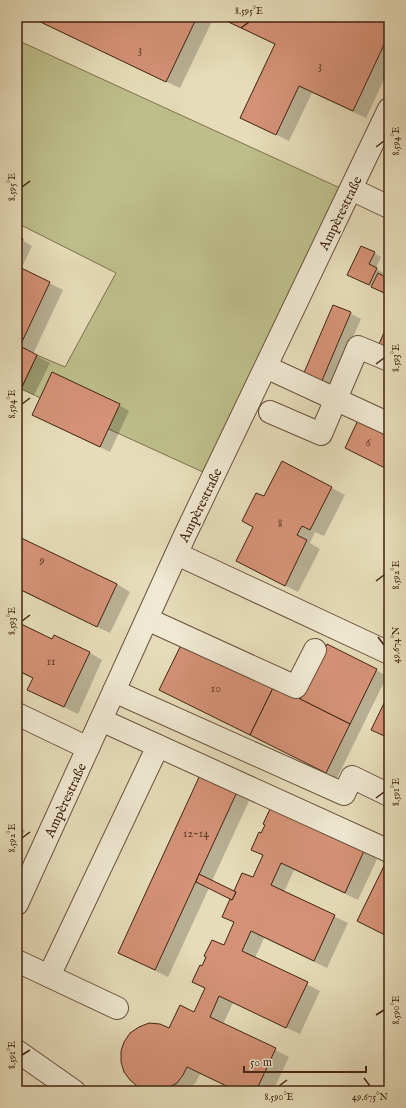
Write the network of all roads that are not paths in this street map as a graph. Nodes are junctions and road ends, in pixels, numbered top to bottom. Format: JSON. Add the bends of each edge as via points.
{"nodes":[{"id":1,"x":389,"y":109,"type":"edge"},
{"id":2,"x":351,"y":189,"type":"junction"},
{"id":3,"x":389,"y":207,"type":"edge"},
{"id":4,"x":389,"y":360,"type":"edge"},
{"id":5,"x":266,"y":367,"type":"junction"},
{"id":6,"x":335,"y":400,"type":"junction"},
{"id":7,"x":270,"y":412,"type":"dead end"},
{"id":8,"x":389,"y":424,"type":"edge"},
{"id":9,"x":177,"y":554,"type":"junction"},
{"id":10,"x":147,"y":619,"type":"junction"},
{"id":11,"x":315,"y":650,"type":"dead end"},
{"id":12,"x":389,"y":653,"type":"edge"},
{"id":13,"x":114,"y":691,"type":"junction"},
{"id":14,"x":17,"y":714,"type":"edge"},
{"id":15,"x":101,"y":720,"type":"junction"},
{"id":16,"x":158,"y":746,"type":"junction"},
{"id":17,"x":88,"y":748,"type":"junction"},
{"id":18,"x":389,"y":795,"type":"edge"},
{"id":19,"x":389,"y":851,"type":"edge"},
{"id":20,"x":17,"y":904,"type":"edge"},
{"id":21,"x":17,"y":961,"type":"edge"},
{"id":22,"x":49,"y":976,"type":"junction"},
{"id":23,"x":117,"y":1008,"type":"dead end"},
{"id":24,"x":17,"y":1051,"type":"edge"},
{"id":25,"x":74,"y":1091,"type":"edge"}],
"edges":[{"from":1,"to":2,"type":"street","name":"Ampèrestraße"},
{"from":2,"to":3,"type":"street"},
{"from":2,"to":5,"type":"street","name":"Ampèrestraße"},
{"from":4,"to":6,"type":"street","via":[[358,347]]},
{"from":5,"to":6,"type":"street"},
{"from":5,"to":9,"type":"street","name":"Ampèrestraße"},
{"from":6,"to":7,"type":"street","via":[[321,434]]},
{"from":6,"to":8,"type":"street"},
{"from":9,"to":10,"type":"street","name":"Ampèrestraße"},
{"from":9,"to":12,"type":"street"},
{"from":10,"to":11,"type":"street","via":[[296,687]]},
{"from":10,"to":13,"type":"street","name":"Ampèrestraße"},
{"from":13,"to":15,"type":"street","name":"Ampèrestraße"},
{"from":13,"to":18,"type":"street","via":[[344,794],[352,777]]},
{"from":14,"to":17,"type":"street"},
{"from":15,"to":16,"type":"street"},
{"from":15,"to":17,"type":"street","name":"Ampèrestraße"},
{"from":16,"to":19,"type":"street"},
{"from":16,"to":22,"type":"street"},
{"from":17,"to":20,"type":"street","name":"Ampèrestraße"},
{"from":21,"to":22,"type":"street"},
{"from":22,"to":23,"type":"street"},
{"from":24,"to":25,"type":"street"}]}
